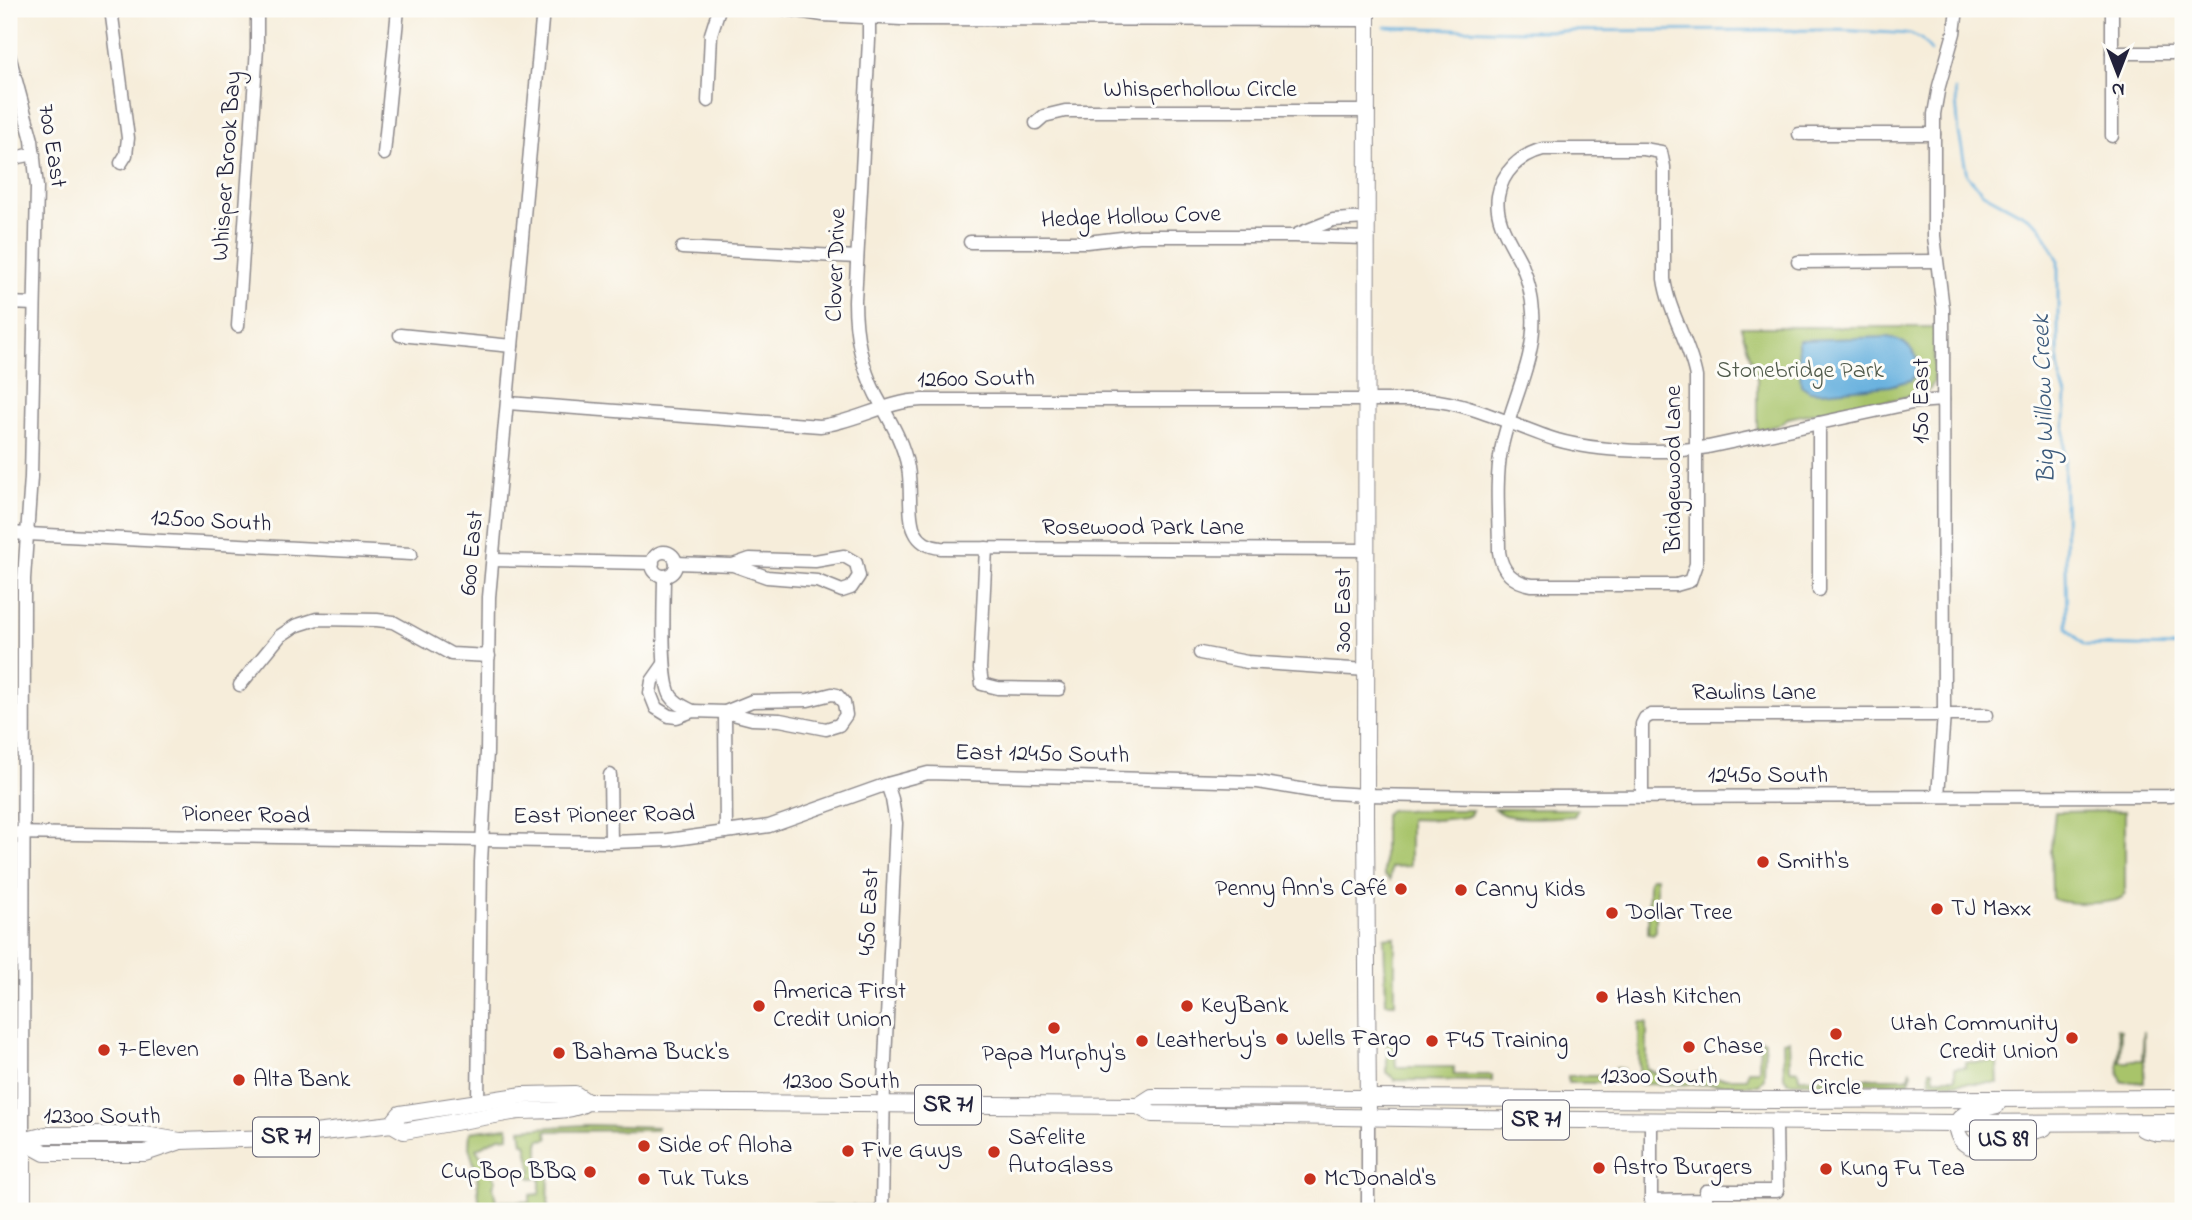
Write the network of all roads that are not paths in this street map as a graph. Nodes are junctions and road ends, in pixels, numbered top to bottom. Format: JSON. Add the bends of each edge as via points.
{"nodes":[{"id":1,"x":111,"y":9,"type":"edge"},
{"id":2,"x":257,"y":9,"type":"edge"},
{"id":3,"x":398,"y":9,"type":"edge"},
{"id":4,"x":543,"y":9,"type":"edge"},
{"id":5,"x":719,"y":9,"type":"edge"},
{"id":6,"x":785,"y":9,"type":"edge"},
{"id":7,"x":1957,"y":9,"type":"edge"},
{"id":8,"x":2112,"y":9,"type":"edge"},
{"id":9,"x":869,"y":13,"type":"edge"},
{"id":10,"x":1367,"y":14,"type":"edge"},
{"id":11,"x":2112,"y":53,"type":"junction"},
{"id":12,"x":2183,"y":53,"type":"edge"},
{"id":13,"x":9,"y":55,"type":"edge"},
{"id":14,"x":708,"y":101,"type":"dead end"},
{"id":15,"x":1368,"y":111,"type":"junction"},
{"id":16,"x":1036,"y":123,"type":"dead end"},
{"id":17,"x":1799,"y":134,"type":"dead end"},
{"id":18,"x":1934,"y":134,"type":"junction"},
{"id":19,"x":2112,"y":136,"type":"dead end"},
{"id":20,"x":34,"y":154,"type":"junction"},
{"id":21,"x":384,"y":154,"type":"dead end"},
{"id":22,"x":9,"y":159,"type":"edge"},
{"id":23,"x":121,"y":163,"type":"dead end"},
{"id":24,"x":1367,"y":218,"type":"junction"},
{"id":25,"x":1294,"y":236,"type":"junction"},
{"id":26,"x":1367,"y":238,"type":"junction"},
{"id":27,"x":970,"y":242,"type":"dead end"},
{"id":28,"x":682,"y":248,"type":"dead end"},
{"id":29,"x":857,"y":257,"type":"junction"},
{"id":30,"x":1936,"y":261,"type":"junction"},
{"id":31,"x":1798,"y":262,"type":"dead end"},
{"id":32,"x":9,"y":303,"type":"edge"},
{"id":33,"x":34,"y":304,"type":"junction"},
{"id":34,"x":238,"y":326,"type":"dead end"},
{"id":35,"x":400,"y":335,"type":"dead end"},
{"id":36,"x":512,"y":346,"type":"junction"},
{"id":37,"x":1366,"y":400,"type":"junction"},
{"id":38,"x":1943,"y":400,"type":"junction"},
{"id":39,"x":508,"y":403,"type":"junction"},
{"id":40,"x":884,"y":408,"type":"junction"},
{"id":41,"x":1509,"y":423,"type":"junction"},
{"id":42,"x":1819,"y":423,"type":"junction"},
{"id":43,"x":1697,"y":449,"type":"junction"},
{"id":44,"x":9,"y":533,"type":"edge"},
{"id":45,"x":25,"y":534,"type":"junction"},
{"id":46,"x":922,"y":541,"type":"joint"},
{"id":47,"x":986,"y":548,"type":"junction"},
{"id":48,"x":1367,"y":550,"type":"junction"},
{"id":49,"x":411,"y":554,"type":"dead end"},
{"id":50,"x":493,"y":560,"type":"junction"},
{"id":51,"x":653,"y":563,"type":"junction"},
{"id":52,"x":676,"y":564,"type":"junction"},
{"id":53,"x":733,"y":565,"type":"junction"},
{"id":54,"x":664,"y":576,"type":"junction"},
{"id":55,"x":1819,"y":590,"type":"dead end"},
{"id":56,"x":1200,"y":653,"type":"dead end"},
{"id":57,"x":489,"y":656,"type":"junction"},
{"id":58,"x":664,"y":664,"type":"junction"},
{"id":59,"x":1367,"y":670,"type":"junction"},
{"id":60,"x":240,"y":685,"type":"dead end"},
{"id":61,"x":1059,"y":689,"type":"dead end"},
{"id":62,"x":693,"y":711,"type":"junction"},
{"id":63,"x":725,"y":712,"type":"junction"},
{"id":64,"x":1944,"y":714,"type":"junction"},
{"id":65,"x":1987,"y":715,"type":"dead end"},
{"id":66,"x":610,"y":775,"type":"dead end"},
{"id":67,"x":887,"y":784,"type":"junction"},
{"id":68,"x":1366,"y":795,"type":"junction"},
{"id":69,"x":2177,"y":795,"type":"edge"},
{"id":70,"x":1938,"y":796,"type":"junction"},
{"id":71,"x":1642,"y":797,"type":"junction"},
{"id":72,"x":2183,"y":801,"type":"edge"},
{"id":73,"x":726,"y":832,"type":"junction"},
{"id":74,"x":9,"y":833,"type":"edge"},
{"id":75,"x":24,"y":833,"type":"junction"},
{"id":76,"x":482,"y":840,"type":"junction"},
{"id":77,"x":611,"y":842,"type":"junction"},
{"id":78,"x":1368,"y":1097,"type":"junction"},
{"id":79,"x":2183,"y":1098,"type":"edge"},
{"id":80,"x":2020,"y":1099,"type":"junction"},
{"id":81,"x":587,"y":1102,"type":"junction"},
{"id":82,"x":478,"y":1103,"type":"junction"},
{"id":83,"x":884,"y":1105,"type":"junction"},
{"id":84,"x":1138,"y":1106,"type":"junction"},
{"id":85,"x":1368,"y":1117,"type":"junction"},
{"id":86,"x":1651,"y":1121,"type":"junction"},
{"id":87,"x":1776,"y":1121,"type":"junction"},
{"id":88,"x":2063,"y":1122,"type":"junction"},
{"id":89,"x":2132,"y":1122,"type":"junction"},
{"id":90,"x":2183,"y":1122,"type":"edge"},
{"id":91,"x":1957,"y":1123,"type":"junction"},
{"id":92,"x":392,"y":1124,"type":"junction"},
{"id":93,"x":2183,"y":1134,"type":"edge"},
{"id":94,"x":16,"y":1142,"type":"edge"},
{"id":95,"x":23,"y":1211,"type":"edge"},
{"id":96,"x":882,"y":1211,"type":"edge"},
{"id":97,"x":1368,"y":1211,"type":"edge"}],
"edges":[{"from":1,"to":23,"type":"street","via":[[128,138]]},
{"from":2,"to":34,"type":"street","name":"Whisper Brook Bay"},
{"from":3,"to":21,"type":"street"},
{"from":4,"to":36,"type":"street","name":"600 East"},
{"from":5,"to":14,"type":"street","via":[[712,34]]},
{"from":6,"to":9,"type":"street","via":[[823,15]]},
{"from":7,"to":18,"type":"street","name":"150 East","via":[[1936,100]]},
{"from":8,"to":11,"type":"street"},
{"from":9,"to":10,"type":"street"},
{"from":9,"to":29,"type":"street","name":"Clover Drive"},
{"from":10,"to":15,"type":"main road","name":"300 East"},
{"from":11,"to":12,"type":"street"},
{"from":11,"to":19,"type":"street"},
{"from":13,"to":20,"type":"street","name":"700 East"},
{"from":15,"to":16,"type":"street","name":"Whisperhollow Circle","via":[[1065,111]]},
{"from":15,"to":24,"type":"main road","name":"300 East"},
{"from":17,"to":18,"type":"street"},
{"from":18,"to":30,"type":"street","name":"150 East"},
{"from":20,"to":22,"type":"street"},
{"from":20,"to":33,"type":"street","name":"700 East"},
{"from":24,"to":25,"type":"street","name":"Hedge Hollow Cove","via":[[1333,220]]},
{"from":24,"to":26,"type":"main road","name":"300 East"},
{"from":25,"to":26,"type":"street","name":"Hedge Hollow Cove"},
{"from":25,"to":27,"type":"street","name":"Hedge Hollow Cove"},
{"from":26,"to":37,"type":"main road","name":"300 East"},
{"from":28,"to":29,"type":"street"},
{"from":29,"to":40,"type":"street","name":"Clover Drive","via":[[858,346]]},
{"from":30,"to":31,"type":"street"},
{"from":30,"to":38,"type":"street","name":"150 East","via":[[1943,300]]},
{"from":32,"to":33,"type":"street"},
{"from":33,"to":45,"type":"street","name":"700 East","via":[[31,477]]},
{"from":35,"to":36,"type":"street"},
{"from":36,"to":39,"type":"street","name":"600 East"},
{"from":37,"to":40,"type":"street","name":"12600 South","via":[[922,400]]},
{"from":37,"to":41,"type":"street","name":"12600 South","via":[[1449,403]]},
{"from":37,"to":48,"type":"main road","name":"300 East"},
{"from":38,"to":42,"type":"street","name":"12600 South"},
{"from":38,"to":64,"type":"street","name":"150 East"},
{"from":39,"to":40,"type":"street","name":"12600 South","via":[[808,426],[844,422]]},
{"from":39,"to":50,"type":"street","name":"600 East"},
{"from":40,"to":46,"type":"street","name":"Clover Drive","via":[[905,456],[912,522]]},
{"from":41,"to":43,"type":"street","name":"12600 South","via":[[1585,446]]},
{"from":41,"to":43,"type":"street","name":"Bridgewood Lane","via":[[1501,449],[1499,552],[1508,575],[1532,585],[1676,585],[1690,581],[1696,564]]},
{"from":41,"to":43,"type":"street","name":"Bridgewood Lane","via":[[1530,353],[1533,313],[1526,276],[1498,209],[1505,176],[1519,160],[1543,149],[1644,149],[1661,152],[1664,167],[1664,279],[1694,368]]},
{"from":42,"to":43,"type":"street","name":"12600 South"},
{"from":42,"to":55,"type":"street"},
{"from":44,"to":45,"type":"street","name":"12500 South"},
{"from":45,"to":49,"type":"street","name":"12500 South"},
{"from":45,"to":75,"type":"street","name":"700 East"},
{"from":46,"to":47,"type":"street","name":"Rosewood Park Lane","via":[[934,548]]},
{"from":47,"to":48,"type":"street","name":"Rosewood Park Lane"},
{"from":47,"to":61,"type":"street","via":[[982,684]]},
{"from":48,"to":59,"type":"main road","name":"300 East"},
{"from":50,"to":51,"type":"street"},
{"from":50,"to":57,"type":"street","name":"600 East"},
{"from":51,"to":52,"type":"street","via":[[665,553]]},
{"from":51,"to":54,"type":"street"},
{"from":52,"to":53,"type":"street"},
{"from":52,"to":54,"type":"street","via":[[672,574]]},
{"from":53,"to":53,"type":"street","via":[[750,559],[815,561],[844,556],[856,563],[859,576],[851,588],[842,591],[817,581],[767,577]]},
{"from":54,"to":58,"type":"street"},
{"from":56,"to":59,"type":"street","via":[[1247,662]]},
{"from":57,"to":60,"type":"street","via":[[451,654],[393,622],[317,619],[280,636]]},
{"from":57,"to":76,"type":"street","name":"600 East"},
{"from":58,"to":62,"type":"street","via":[[670,695]]},
{"from":58,"to":62,"type":"street","via":[[650,687],[653,704],[669,716]]},
{"from":59,"to":68,"type":"main road","name":"300 East"},
{"from":62,"to":63,"type":"street"},
{"from":63,"to":63,"type":"street","via":[[752,701],[808,700],[832,694],[844,703],[846,715],[839,725],[826,729]]},
{"from":63,"to":73,"type":"street"},
{"from":64,"to":65,"type":"street","name":"Rawlins Lane"},
{"from":64,"to":70,"type":"street","name":"150 East"},
{"from":64,"to":71,"type":"street","name":"Rawlins Lane","via":[[1651,715],[1642,724]]},
{"from":66,"to":77,"type":"street"},
{"from":67,"to":68,"type":"street","name":"East 12450 South","via":[[928,773],[1258,782]]},
{"from":67,"to":73,"type":"street","name":"East 12450 South","via":[[769,826]]},
{"from":67,"to":83,"type":"street","name":"450 East","via":[[896,823]]},
{"from":68,"to":71,"type":"street","name":"12450 South"},
{"from":68,"to":78,"type":"main road","name":"300 East"},
{"from":69,"to":70,"type":"street","name":"12450 South"},
{"from":69,"to":72,"type":"street","name":"12450 South"},
{"from":70,"to":71,"type":"street","name":"12450 South"},
{"from":73,"to":77,"type":"street","name":"East Pioneer Road"},
{"from":74,"to":75,"type":"street","name":"Pioneer Road"},
{"from":75,"to":76,"type":"street","name":"Pioneer Road"},
{"from":75,"to":94,"type":"street","name":"700 East"},
{"from":76,"to":77,"type":"street","name":"East Pioneer Road"},
{"from":76,"to":82,"type":"street","name":"600 East"},
{"from":78,"to":80,"type":"main road","name":"12300 South","number":"SR 71"},
{"from":78,"to":84,"type":"main road","name":"12300 South","number":"SR 71","via":[[1152,1097]]},
{"from":78,"to":85,"type":"main road","name":"300 East"},
{"from":79,"to":80,"type":"main road","name":"12300 South","number":"US 89"},
{"from":80,"to":91,"type":"main road","number":"US 89","via":[[1966,1113]]},
{"from":81,"to":82,"type":"main road","name":"12300 South","number":"SR 71","via":[[575,1094],[523,1095]]},
{"from":81,"to":83,"type":"main road","name":"12300 South","number":"SR 71"},
{"from":81,"to":92,"type":"main road","name":"12300 South","number":"SR 71","via":[[575,1109],[511,1112],[404,1131]]},
{"from":82,"to":92,"type":"main road","name":"12300 South","number":"SR 71","via":[[400,1114]]},
{"from":83,"to":84,"type":"main road","name":"12300 South","number":"SR 71"},
{"from":83,"to":96,"type":"street","name":"450 East"},
{"from":84,"to":85,"type":"main road","name":"12300 South","number":"SR 71","via":[[1152,1114]]},
{"from":85,"to":86,"type":"main road","name":"12300 South","number":"SR 71"},
{"from":85,"to":97,"type":"street","name":"300 East"},
{"from":86,"to":87,"type":"main road","name":"12300 South","number":"SR 71"},
{"from":86,"to":87,"type":"street","via":[[1651,1201],[1664,1201],[1706,1200],[1706,1191],[1777,1191]]},
{"from":87,"to":91,"type":"main road","name":"12300 South","number":"SR 71"},
{"from":88,"to":89,"type":"main road","name":"12300 South","number":"US 89"},
{"from":88,"to":91,"type":"main road","name":"12300 South","number":"SR 71"},
{"from":88,"to":91,"type":"main road","number":"US 89","via":[[1975,1147],[1964,1144]]},
{"from":89,"to":90,"type":"main road","name":"12300 South"},
{"from":89,"to":93,"type":"main road","number":"US 89","via":[[2148,1131]]},
{"from":92,"to":94,"type":"main road","name":"12300 South","number":"SR 71","via":[[271,1139],[180,1141],[145,1153],[46,1153]]},
{"from":94,"to":95,"type":"main road","name":"700 East"}]}
